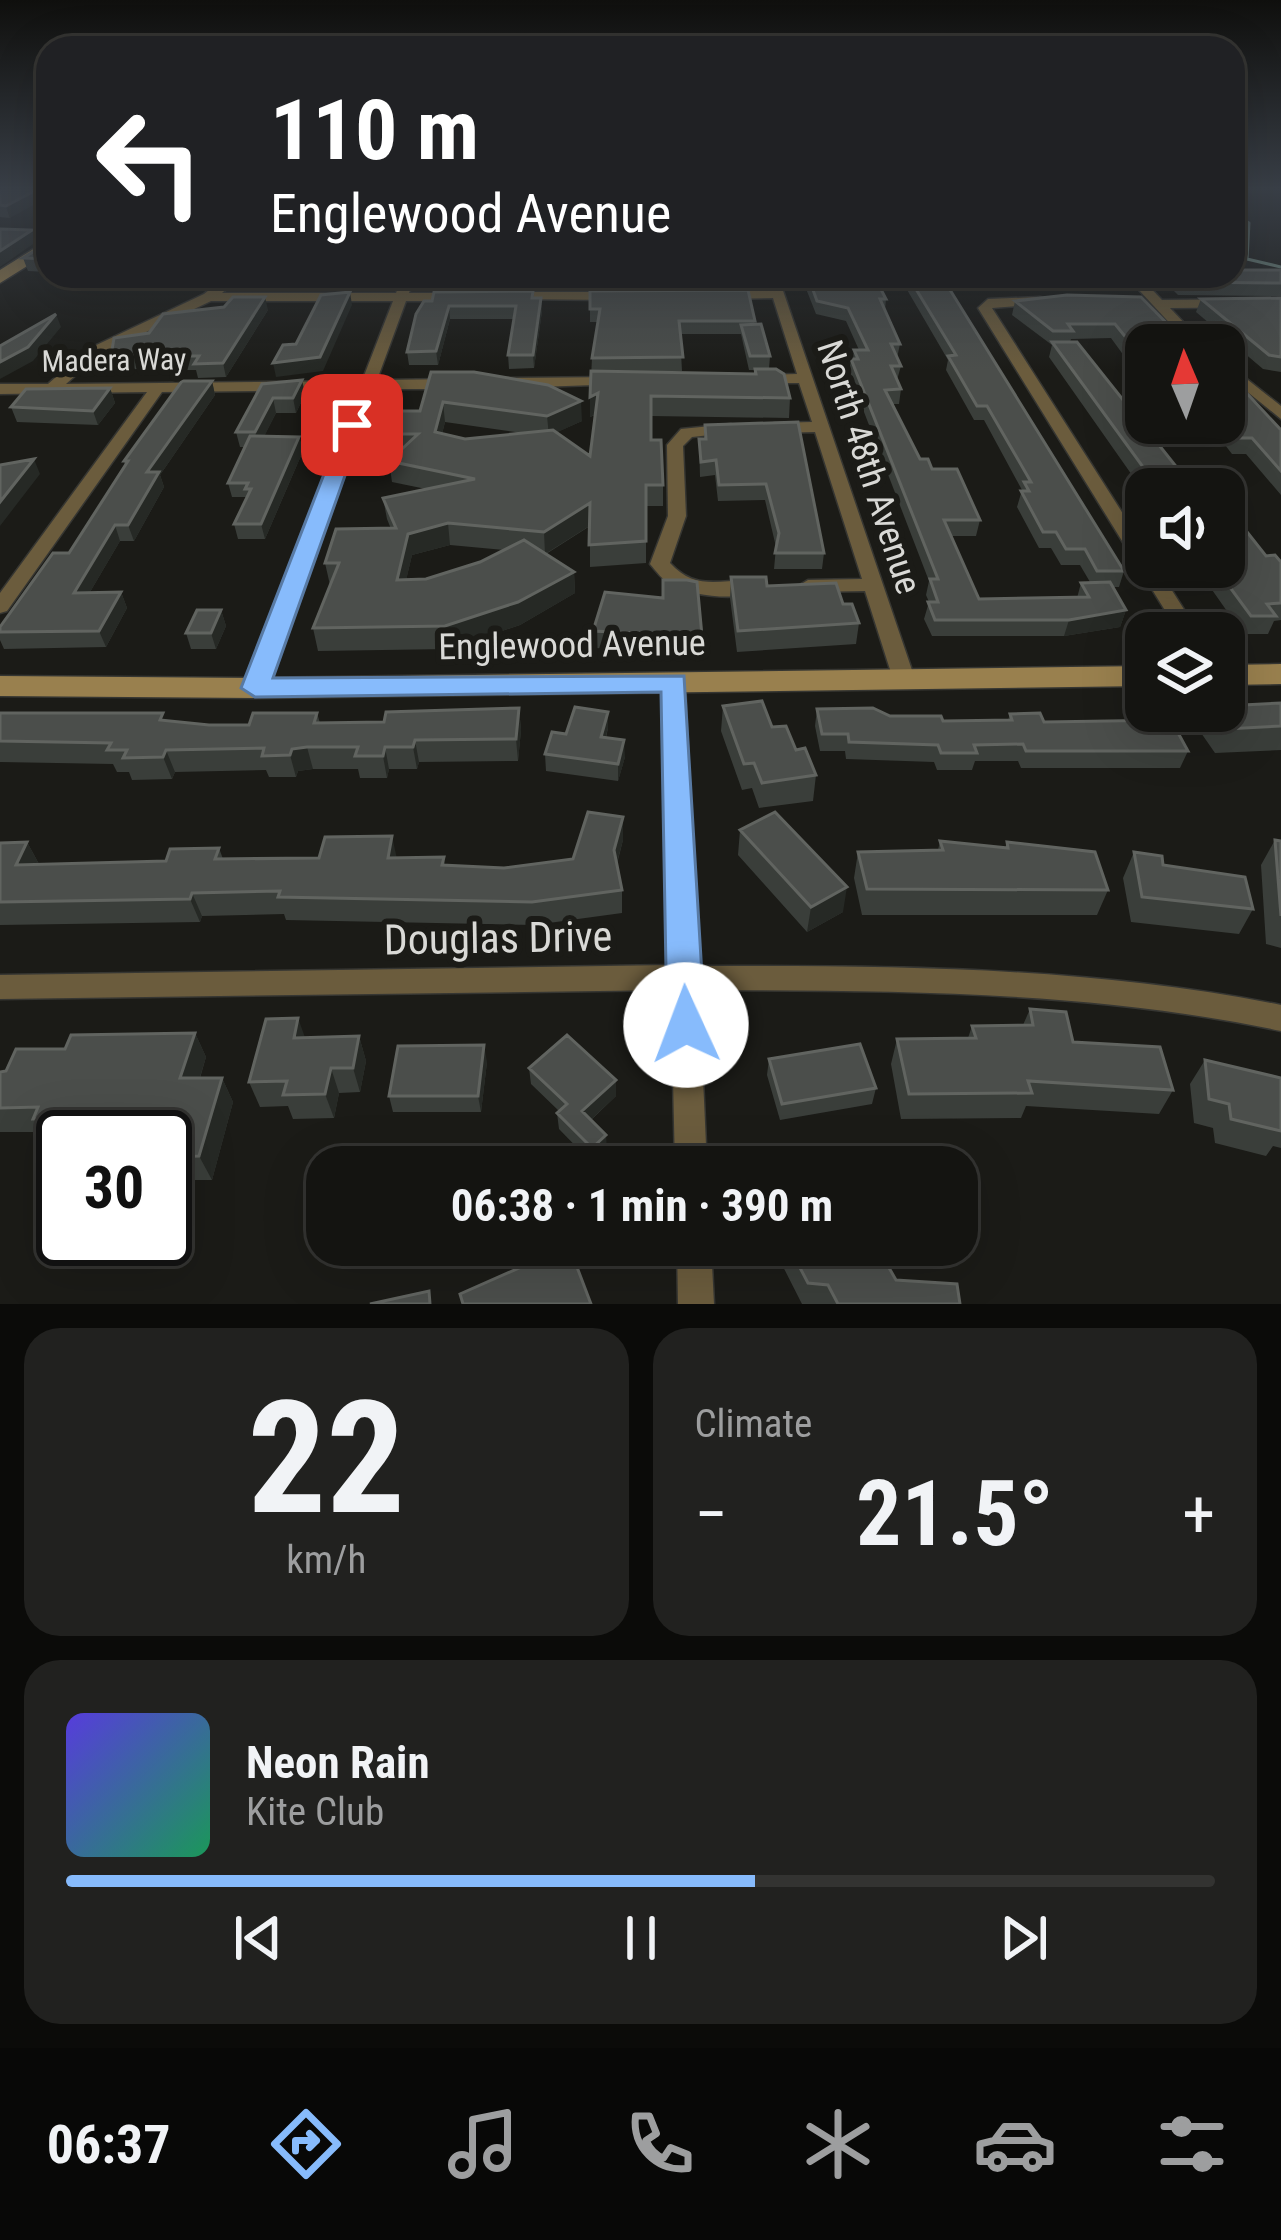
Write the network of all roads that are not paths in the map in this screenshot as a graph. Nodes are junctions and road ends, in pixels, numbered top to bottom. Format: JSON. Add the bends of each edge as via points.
{"nodes":[{"id":1,"x":36,"y":253,"type":"edge"},
{"id":2,"x":0,"y":278,"type":"edge"},
{"id":3,"x":221,"y":288,"type":"edge"},
{"id":4,"x":404,"y":288,"type":"edge"},
{"id":5,"x":566,"y":288,"type":"edge"},
{"id":6,"x":755,"y":288,"type":"edge"},
{"id":7,"x":776,"y":288,"type":"edge"},
{"id":8,"x":1144,"y":288,"type":"edge"},
{"id":9,"x":707,"y":295,"type":"edge"},
{"id":10,"x":496,"y":296,"type":"edge"},
{"id":11,"x":566,"y":296,"type":"junction"},
{"id":12,"x":637,"y":296,"type":"edge"},
{"id":13,"x":401,"y":297,"type":"junction"},
{"id":14,"x":472,"y":297,"type":"edge"},
{"id":15,"x":209,"y":298,"type":"junction"},
{"id":16,"x":1133,"y":299,"type":"edge"},
{"id":17,"x":1047,"y":301,"type":"edge"},
{"id":18,"x":1157,"y":302,"type":"junction"},
{"id":19,"x":1281,"y":303,"type":"edge"},
{"id":20,"x":1178,"y":324,"type":"edge"},
{"id":21,"x":805,"y":378,"type":"junction"},
{"id":22,"x":736,"y":379,"type":"edge"},
{"id":23,"x":644,"y":381,"type":"edge"},
{"id":24,"x":1245,"y":381,"type":"edge"},
{"id":25,"x":367,"y":385,"type":"junction"},
{"id":26,"x":158,"y":387,"type":"junction"},
{"id":27,"x":0,"y":388,"type":"edge"},
{"id":28,"x":52,"y":388,"type":"junction"},
{"id":29,"x":1281,"y":389,"type":"edge"},
{"id":30,"x":1256,"y":390,"type":"junction"},
{"id":31,"x":1281,"y":414,"type":"edge"},
{"id":32,"x":821,"y":427,"type":"junction"},
{"id":33,"x":1125,"y":531,"type":"edge"},
{"id":34,"x":873,"y":585,"type":"junction"},
{"id":35,"x":0,"y":607,"type":"edge"},
{"id":36,"x":1281,"y":674,"type":"edge"},
{"id":37,"x":1245,"y":675,"type":"edge"},
{"id":38,"x":1125,"y":676,"type":"edge"},
{"id":39,"x":904,"y":679,"type":"junction"},
{"id":40,"x":674,"y":682,"type":"junction"},
{"id":41,"x":0,"y":686,"type":"edge"},
{"id":42,"x":255,"y":688,"type":"junction"},
{"id":43,"x":684,"y":977,"type":"junction"},
{"id":44,"x":0,"y":987,"type":"edge"},
{"id":45,"x":1281,"y":1018,"type":"edge"},
{"id":46,"x":690,"y":1146,"type":"edge"},
{"id":47,"x":695,"y":1266,"type":"edge"},
{"id":48,"x":696,"y":1304,"type":"edge"}],
"edges":[{"from":1,"to":2,"type":"street"},
{"from":3,"to":15,"type":"street"},
{"from":4,"to":13,"type":"street"},
{"from":5,"to":11,"type":"street"},
{"from":6,"to":9,"type":"street"},
{"from":7,"to":21,"type":"street","name":"North 48th Avenue"},
{"from":8,"to":18,"type":"street"},
{"from":10,"to":11,"type":"street"},
{"from":11,"to":12,"type":"street"},
{"from":13,"to":14,"type":"street"},
{"from":13,"to":15,"type":"street"},
{"from":13,"to":25,"type":"street"},
{"from":15,"to":28,"type":"street","via":[[111,341]]},
{"from":16,"to":18,"type":"street"},
{"from":17,"to":33,"type":"street","via":[[988,303],[986,313]]},
{"from":18,"to":19,"type":"street"},
{"from":18,"to":20,"type":"street"},
{"from":21,"to":22,"type":"street"},
{"from":21,"to":32,"type":"street","name":"North 48th Avenue"},
{"from":23,"to":25,"type":"street","name":"Madera Way"},
{"from":24,"to":30,"type":"street"},
{"from":25,"to":26,"type":"street","name":"Madera Way"},
{"from":25,"to":42,"type":"street"},
{"from":26,"to":28,"type":"street","name":"Madera Way"},
{"from":26,"to":35,"type":"street"},
{"from":27,"to":28,"type":"street","name":"Madera Way"},
{"from":29,"to":30,"type":"street"},
{"from":30,"to":31,"type":"street"},
{"from":32,"to":34,"type":"street","name":"North 48th Avenue"},
{"from":32,"to":34,"type":"street","via":[[680,436],[673,454],[677,516],[660,564],[695,588]]},
{"from":34,"to":39,"type":"street","name":"North 48th Avenue"},
{"from":36,"to":37,"type":"street"},
{"from":38,"to":39,"type":"street","name":"Englewood Avenue"},
{"from":39,"to":40,"type":"street","name":"Englewood Avenue"},
{"from":40,"to":42,"type":"street","name":"Englewood Avenue"},
{"from":40,"to":43,"type":"street"},
{"from":41,"to":42,"type":"street","name":"Englewood Avenue"},
{"from":43,"to":44,"type":"street","name":"Douglas Drive"},
{"from":43,"to":45,"type":"street","name":"Douglas Drive","via":[[1042,980],[1180,994]]},
{"from":43,"to":46,"type":"street"},
{"from":47,"to":48,"type":"street"}]}
